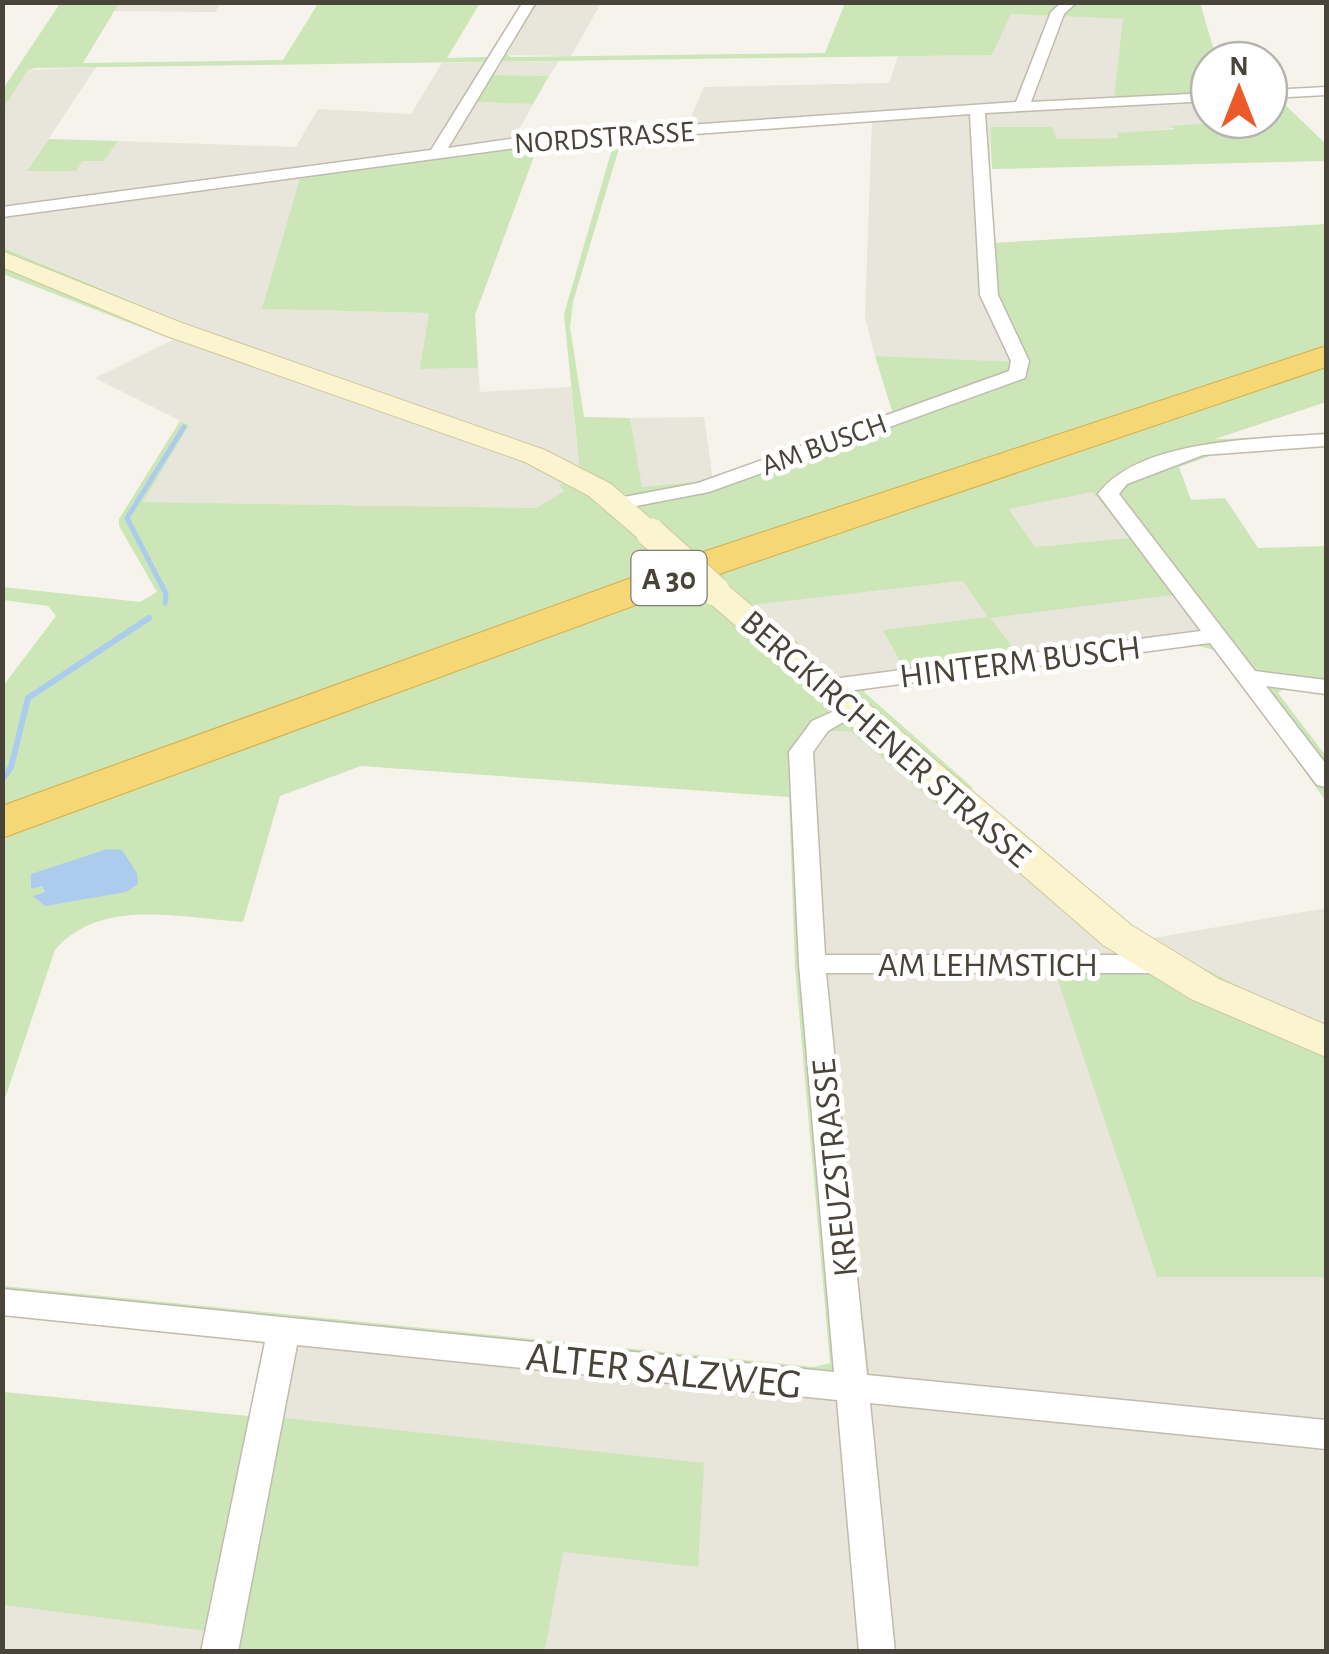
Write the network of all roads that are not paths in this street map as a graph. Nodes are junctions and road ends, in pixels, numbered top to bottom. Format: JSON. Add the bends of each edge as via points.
{"nodes":[{"id":1,"x":530,"y":2,"type":"edge"},
{"id":2,"x":1071,"y":2,"type":"edge"},
{"id":3,"x":1326,"y":91,"type":"edge"},
{"id":4,"x":1289,"y":93,"type":"edge"},
{"id":5,"x":1189,"y":98,"type":"edge"},
{"id":6,"x":1022,"y":106,"type":"junction"},
{"id":7,"x":976,"y":108,"type":"junction"},
{"id":8,"x":438,"y":150,"type":"junction"},
{"id":9,"x":2,"y":212,"type":"edge"},
{"id":10,"x":2,"y":258,"type":"edge"},
{"id":11,"x":1326,"y":338,"type":"edge"},
{"id":12,"x":1326,"y":356,"type":"edge"},
{"id":13,"x":1326,"y":440,"type":"edge"},
{"id":14,"x":615,"y":504,"type":"junction"},
{"id":15,"x":1216,"y":636,"type":"junction"},
{"id":16,"x":1249,"y":677,"type":"junction"},
{"id":17,"x":1326,"y":687,"type":"edge"},
{"id":18,"x":838,"y":698,"type":"junction"},
{"id":19,"x":1326,"y":780,"type":"edge"},
{"id":20,"x":13,"y":805,"type":"edge"},
{"id":21,"x":812,"y":964,"type":"junction"},
{"id":22,"x":1164,"y":964,"type":"junction"},
{"id":23,"x":1326,"y":1042,"type":"edge"},
{"id":24,"x":2,"y":1302,"type":"edge"},
{"id":25,"x":283,"y":1332,"type":"junction"},
{"id":26,"x":855,"y":1388,"type":"junction"},
{"id":27,"x":1326,"y":1435,"type":"edge"},
{"id":28,"x":219,"y":1652,"type":"edge"},
{"id":29,"x":877,"y":1652,"type":"edge"}],
"edges":[{"from":1,"to":8,"type":"street"},
{"from":2,"to":6,"type":"street","via":[[1058,12]]},
{"from":3,"to":4,"type":"street"},
{"from":5,"to":6,"type":"street","name":"NORDSTRASSE"},
{"from":6,"to":7,"type":"street","name":"NORDSTRASSE"},
{"from":7,"to":8,"type":"street","name":"NORDSTRASSE"},
{"from":7,"to":14,"type":"street","name":"AM BUSCH","via":[[988,295],[1020,361],[1018,374],[702,488]]},
{"from":8,"to":9,"type":"street","name":"NORDSTRASSE"},
{"from":10,"to":14,"type":"street","name":"BERGKIRCHENER STRASSE","via":[[173,329],[535,456]]},
{"from":11,"to":20,"type":"highway","number":"A 30","via":[[563,591]]},
{"from":12,"to":20,"type":"highway","number":"A 30"},
{"from":13,"to":15,"type":"street","via":[[1200,448],[1120,480],[1108,494]]},
{"from":14,"to":18,"type":"street","name":"BERGKIRCHENER STRASSE","bridge":true},
{"from":15,"to":16,"type":"street"},
{"from":15,"to":18,"type":"street","name":"HINTERM BUSCH"},
{"from":16,"to":17,"type":"street"},
{"from":16,"to":19,"type":"street"},
{"from":18,"to":21,"type":"street","name":"KREUZSTRASSE","via":[[801,752]]},
{"from":18,"to":22,"type":"street","name":"BERGKIRCHENER STRASSE","via":[[1117,935]]},
{"from":21,"to":22,"type":"street","name":"AM LEHMSTICH"},
{"from":21,"to":26,"type":"street","name":"KREUZSTRASSE"},
{"from":22,"to":23,"type":"street","name":"BERGKIRCHENER STRASSE"},
{"from":24,"to":25,"type":"street","name":"ALTER SALZWEG"},
{"from":25,"to":26,"type":"street","name":"ALTER SALZWEG"},
{"from":25,"to":28,"type":"street"},
{"from":26,"to":27,"type":"street","name":"ALTER SALZWEG"},
{"from":26,"to":29,"type":"street","name":"KREUZSTRASSE"}]}
